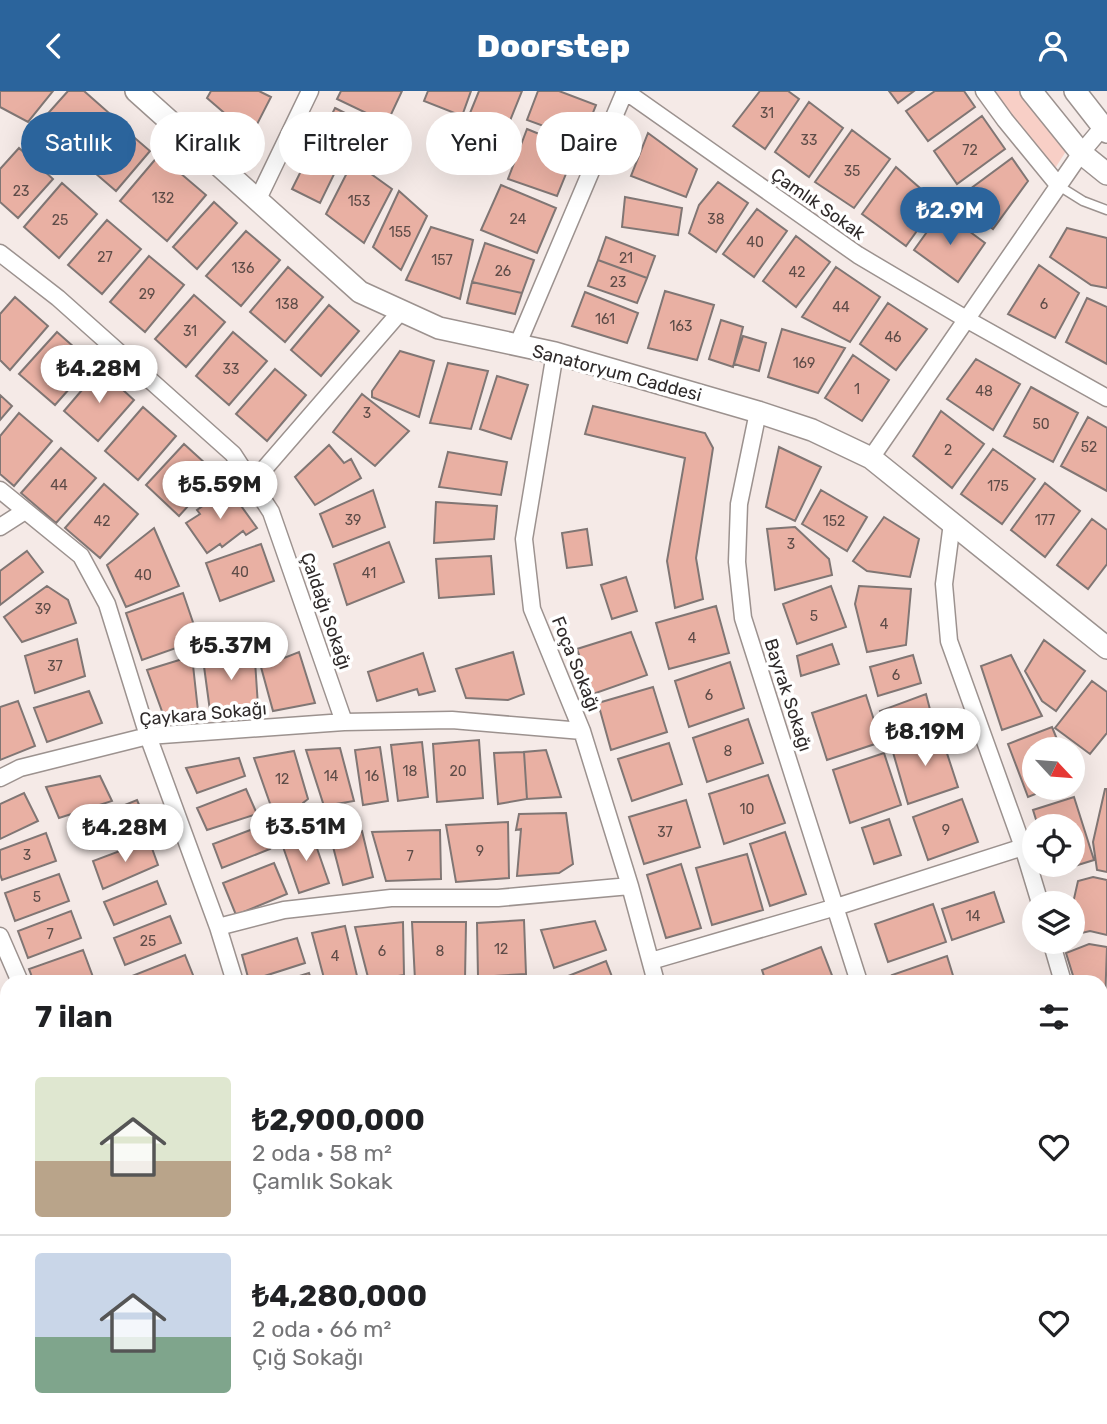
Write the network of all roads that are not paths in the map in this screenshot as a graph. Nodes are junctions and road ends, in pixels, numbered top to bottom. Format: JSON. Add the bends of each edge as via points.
{"nodes":[{"id":1,"x":136,"y":91,"type":"edge"},
{"id":2,"x":310,"y":91,"type":"edge"},
{"id":3,"x":625,"y":91,"type":"edge"},
{"id":4,"x":984,"y":91,"type":"edge"},
{"id":5,"x":1031,"y":91,"type":"edge"},
{"id":6,"x":1075,"y":91,"type":"edge"},
{"id":7,"x":1105,"y":130,"type":"edge"},
{"id":8,"x":1081,"y":153,"type":"junction"},
{"id":9,"x":1107,"y":174,"type":"edge"},
{"id":10,"x":1059,"y":186,"type":"junction"},
{"id":11,"x":257,"y":201,"type":"junction"},
{"id":12,"x":1107,"y":210,"type":"edge"},
{"id":13,"x":0,"y":253,"type":"edge"},
{"id":14,"x":401,"y":311,"type":"junction"},
{"id":15,"x":966,"y":319,"type":"junction"},
{"id":16,"x":517,"y":346,"type":"junction"},
{"id":17,"x":555,"y":353,"type":"junction"},
{"id":18,"x":1107,"y":398,"type":"edge"},
{"id":19,"x":758,"y":412,"type":"junction"},
{"id":20,"x":871,"y":457,"type":"junction"},
{"id":21,"x":252,"y":483,"type":"junction"},
{"id":22,"x":0,"y":490,"type":"edge"},
{"id":23,"x":25,"y":511,"type":"junction"},
{"id":24,"x":952,"y":523,"type":"junction"},
{"id":25,"x":0,"y":527,"type":"edge"},
{"id":26,"x":1107,"y":649,"type":"edge"},
{"id":27,"x":344,"y":722,"type":"junction"},
{"id":28,"x":582,"y":731,"type":"junction"},
{"id":29,"x":148,"y":736,"type":"junction"},
{"id":30,"x":0,"y":778,"type":"edge"},
{"id":31,"x":1022,"y":844,"type":"edge"},
{"id":32,"x":1022,"y":847,"type":"edge"},
{"id":33,"x":630,"y":886,"type":"junction"},
{"id":34,"x":836,"y":907,"type":"junction"},
{"id":35,"x":218,"y":927,"type":"junction"},
{"id":36,"x":0,"y":936,"type":"edge"},
{"id":37,"x":1055,"y":954,"type":"edge"},
{"id":38,"x":651,"y":961,"type":"junction"},
{"id":39,"x":17,"y":975,"type":"edge"},
{"id":40,"x":233,"y":975,"type":"edge"},
{"id":41,"x":654,"y":975,"type":"edge"},
{"id":42,"x":857,"y":975,"type":"edge"},
{"id":43,"x":1061,"y":975,"type":"edge"}],
"edges":[{"from":1,"to":11,"type":"main road","name":"Sanatoryum Caddesi"},
{"from":2,"to":11,"type":"street"},
{"from":3,"to":15,"type":"street","name":"Çamlık Sokak","via":[[858,255]]},
{"from":3,"to":16,"type":"street"},
{"from":4,"to":10,"type":"street"},
{"from":5,"to":8,"type":"main road"},
{"from":6,"to":7,"type":"main road"},
{"from":7,"to":8,"type":"street"},
{"from":8,"to":9,"type":"main road"},
{"from":8,"to":10,"type":"street"},
{"from":10,"to":12,"type":"lane"},
{"from":10,"to":15,"type":"street"},
{"from":11,"to":14,"type":"main road","name":"Sanatoryum Caddesi","via":[[360,292]]},
{"from":13,"to":21,"type":"street","name":"Çaldağı Sokağı","via":[[58,298],[233,454]]},
{"from":14,"to":16,"type":"main road","name":"Sanatoryum Caddesi","via":[[439,328]]},
{"from":14,"to":21,"type":"street"},
{"from":15,"to":18,"type":"street","name":"Çamlık Sokak"},
{"from":15,"to":20,"type":"street"},
{"from":16,"to":17,"type":"main road","name":"Sanatoryum Caddesi"},
{"from":17,"to":19,"type":"main road","name":"Sanatoryum Caddesi"},
{"from":17,"to":28,"type":"street","name":"Foça Sokağı","via":[[524,539],[533,608]]},
{"from":19,"to":20,"type":"main road","name":"Sanatoryum Caddesi"},
{"from":19,"to":34,"type":"street","name":"Bayrak Sokağı","via":[[739,504],[737,562],[743,618]]},
{"from":20,"to":24,"type":"main road","name":"Sanatoryum Caddesi"},
{"from":21,"to":27,"type":"street","name":"Çaldağı Sokağı","via":[[271,512]]},
{"from":22,"to":23,"type":"street"},
{"from":23,"to":25,"type":"street"},
{"from":23,"to":29,"type":"street","via":[[81,557],[107,604]]},
{"from":24,"to":26,"type":"main road","name":"Sanatoryum Caddesi"},
{"from":24,"to":31,"type":"street","via":[[944,583],[949,641]]},
{"from":27,"to":28,"type":"street","name":"Çaykara Sokağı","via":[[452,720]]},
{"from":27,"to":29,"type":"street","name":"Çaykara Sokağı"},
{"from":28,"to":33,"type":"street","name":"Foça Sokağı"},
{"from":29,"to":30,"type":"street","name":"Çaykara Sokağı","via":[[20,768]]},
{"from":29,"to":35,"type":"street"},
{"from":32,"to":34,"type":"street"},
{"from":33,"to":35,"type":"street","via":[[498,898],[391,898],[284,910]]},
{"from":33,"to":38,"type":"street","name":"Foça Sokağı"},
{"from":34,"to":38,"type":"street"},
{"from":34,"to":42,"type":"street","name":"Bayrak Sokağı"},
{"from":35,"to":40,"type":"street"},
{"from":36,"to":39,"type":"street"},
{"from":37,"to":43,"type":"street"},
{"from":38,"to":41,"type":"street","name":"Foça Sokağı"}]}
